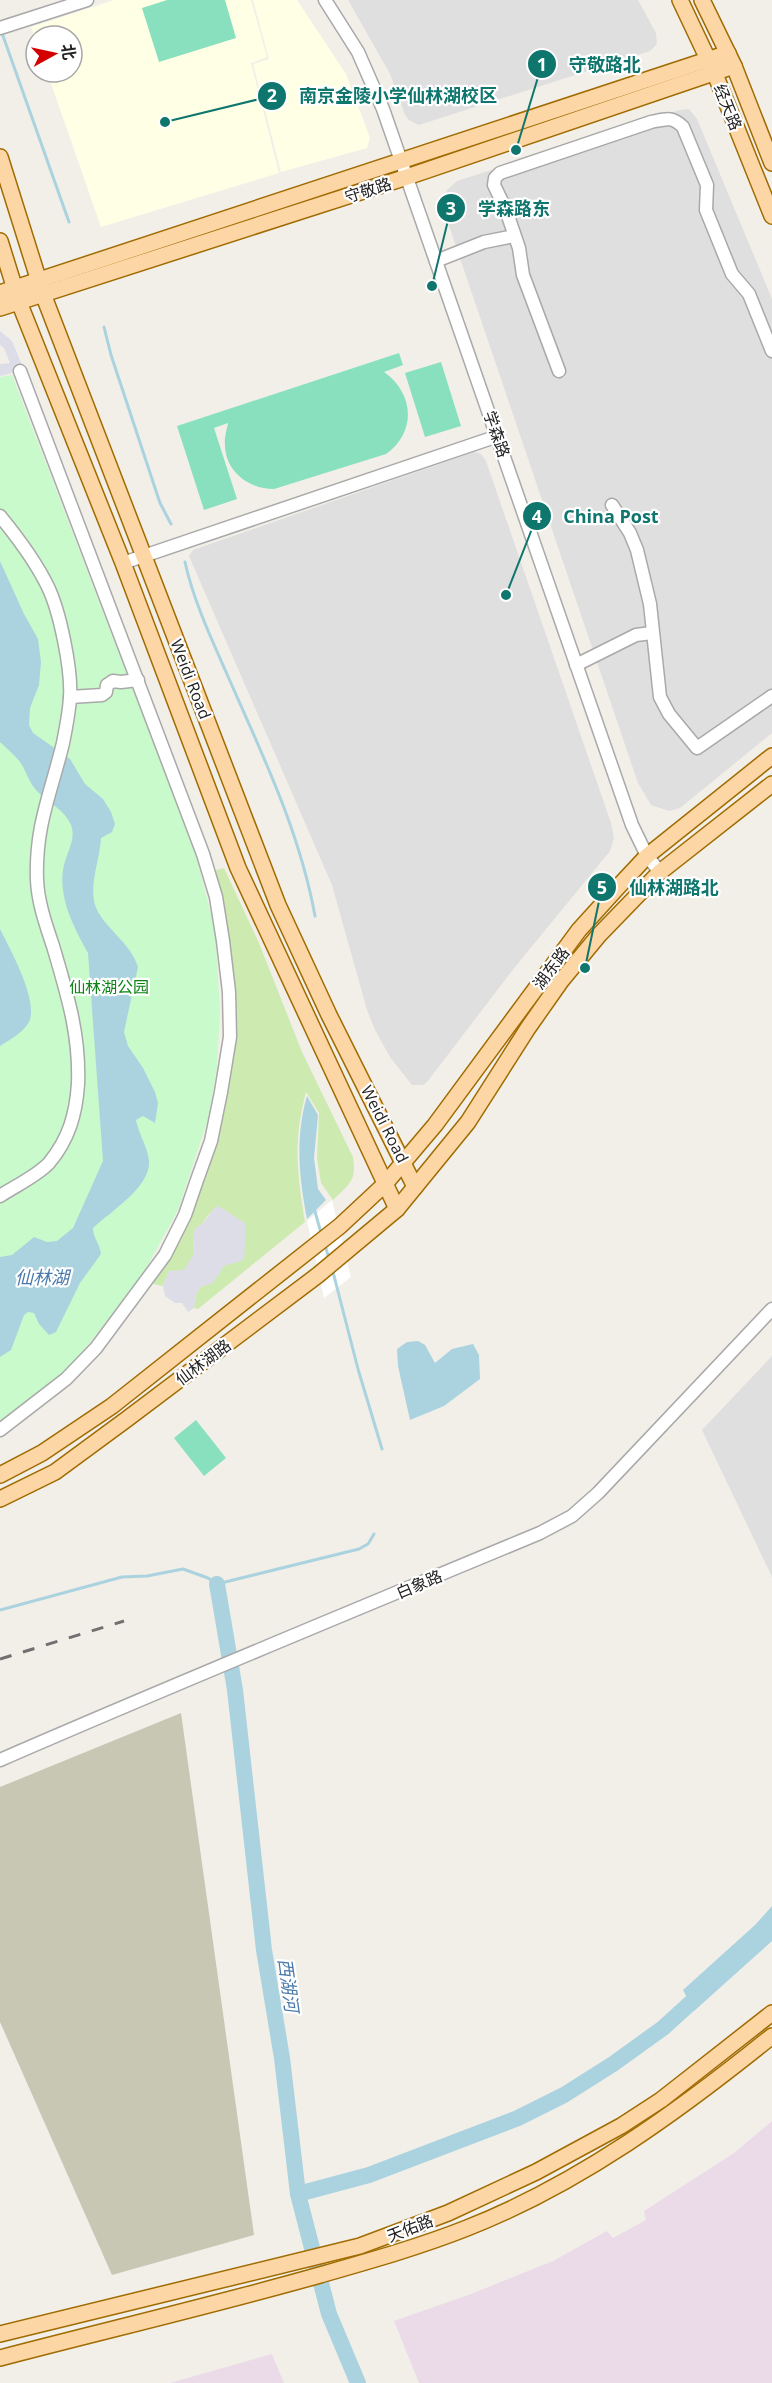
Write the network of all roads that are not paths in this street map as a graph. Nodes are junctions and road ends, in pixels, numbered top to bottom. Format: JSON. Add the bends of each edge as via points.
{"nodes":[{"id":1,"x":87,"y":0,"type":"edge"},
{"id":2,"x":326,"y":0,"type":"edge"},
{"id":3,"x":680,"y":0,"type":"edge"},
{"id":4,"x":702,"y":0,"type":"edge"},
{"id":5,"x":0,"y":28,"type":"edge"},
{"id":6,"x":731,"y":60,"type":"junction"},
{"id":7,"x":712,"y":67,"type":"junction"},
{"id":8,"x":0,"y":157,"type":"edge"},
{"id":9,"x":401,"y":162,"type":"junction"},
{"id":10,"x":772,"y":164,"type":"edge"},
{"id":11,"x":406,"y":177,"type":"junction"},
{"id":12,"x":772,"y":216,"type":"edge"},
{"id":13,"x":514,"y":236,"type":"junction"},
{"id":14,"x":0,"y":241,"type":"edge"},
{"id":15,"x":436,"y":261,"type":"junction"},
{"id":16,"x":41,"y":287,"type":"junction"},
{"id":17,"x":0,"y":293,"type":"edge"},
{"id":18,"x":17,"y":295,"type":"junction"},
{"id":19,"x":0,"y":308,"type":"edge"},
{"id":20,"x":772,"y":351,"type":"edge"},
{"id":21,"x":20,"y":371,"type":"dead end"},
{"id":22,"x":560,"y":371,"type":"dead end"},
{"id":23,"x":498,"y":436,"type":"junction"},
{"id":24,"x":612,"y":506,"type":"dead end"},
{"id":25,"x":0,"y":516,"type":"edge"},
{"id":26,"x":143,"y":554,"type":"junction"},
{"id":27,"x":123,"y":562,"type":"junction"},
{"id":28,"x":652,"y":633,"type":"junction"},
{"id":29,"x":576,"y":665,"type":"junction"},
{"id":30,"x":138,"y":680,"type":"junction"},
{"id":31,"x":772,"y":696,"type":"edge"},
{"id":32,"x":70,"y":697,"type":"junction"},
{"id":33,"x":772,"y":756,"type":"edge"},
{"id":34,"x":772,"y":784,"type":"edge"},
{"id":35,"x":647,"y":856,"type":"junction"},
{"id":36,"x":660,"y":872,"type":"junction"},
{"id":37,"x":404,"y":1163,"type":"junction"},
{"id":38,"x":385,"y":1184,"type":"junction"},
{"id":39,"x":415,"y":1187,"type":"junction"},
{"id":40,"x":0,"y":1196,"type":"edge"},
{"id":41,"x":397,"y":1209,"type":"junction"},
{"id":42,"x":772,"y":1309,"type":"edge"},
{"id":43,"x":0,"y":1430,"type":"edge"},
{"id":44,"x":0,"y":1475,"type":"edge"},
{"id":45,"x":0,"y":1499,"type":"edge"},
{"id":46,"x":0,"y":1760,"type":"edge"},
{"id":47,"x":772,"y":2013,"type":"edge"},
{"id":48,"x":772,"y":2036,"type":"edge"},
{"id":49,"x":0,"y":2334,"type":"edge"},
{"id":50,"x":0,"y":2358,"type":"edge"}],
"edges":[{"from":1,"to":5,"type":"street"},
{"from":2,"to":9,"type":"street","name":"学森路","via":[[357,52]]},
{"from":3,"to":7,"type":"main road","name":"经天路"},
{"from":4,"to":6,"type":"main road","name":"经天路"},
{"from":6,"to":7,"type":"main road","name":"守敬路"},
{"from":6,"to":10,"type":"main road","name":"经天路"},
{"from":7,"to":9,"type":"main road","name":"守敬路"},
{"from":7,"to":11,"type":"main road","name":"守敬路"},
{"from":7,"to":12,"type":"main road","name":"经天路"},
{"from":8,"to":16,"type":"main road","name":"Weidi Road"},
{"from":9,"to":11,"type":"street","name":"学森路"},
{"from":9,"to":16,"type":"main road","name":"守敬路"},
{"from":11,"to":15,"type":"street","name":"学森路"},
{"from":11,"to":16,"type":"main road","name":"守敬路"},
{"from":13,"to":15,"type":"street","via":[[484,242]]},
{"from":13,"to":20,"type":"street","via":[[494,185],[500,173],[651,122],[676,120],[683,127],[707,186],[706,210],[732,274],[749,294]]},
{"from":13,"to":22,"type":"street","via":[[523,276]]},
{"from":14,"to":18,"type":"main road","name":"Weidi Road"},
{"from":15,"to":23,"type":"street","name":"学森路"},
{"from":16,"to":18,"type":"main road","name":"守敬路"},
{"from":16,"to":26,"type":"main road","name":"Weidi Road"},
{"from":17,"to":18,"type":"main road","name":"守敬路"},
{"from":18,"to":19,"type":"main road","name":"守敬路"},
{"from":18,"to":27,"type":"main road","name":"Weidi Road"},
{"from":21,"to":30,"type":"street"},
{"from":23,"to":26,"type":"street"},
{"from":23,"to":29,"type":"street","name":"学森路"},
{"from":24,"to":28,"type":"street","via":[[637,550],[650,604]]},
{"from":25,"to":32,"type":"street","via":[[49,589],[67,661]]},
{"from":26,"to":27,"type":"street"},
{"from":26,"to":37,"type":"main road","name":"Weidi Road","via":[[278,905]]},
{"from":27,"to":38,"type":"main road","name":"Weidi Road","via":[[238,868]]},
{"from":28,"to":29,"type":"street","via":[[636,635]]},
{"from":28,"to":31,"type":"street","via":[[660,697],[697,748]]},
{"from":29,"to":35,"type":"street","name":"学森路","via":[[632,825]]},
{"from":30,"to":32,"type":"street","via":[[112,681],[102,695]]},
{"from":30,"to":43,"type":"street","via":[[216,897],[229,992],[230,1036],[221,1092],[211,1141],[185,1215],[165,1255],[96,1348],[66,1379]]},
{"from":32,"to":40,"type":"street","via":[[63,745],[45,804],[37,848],[37,882],[77,1037],[76,1105],[71,1128],[47,1165]]},
{"from":33,"to":35,"type":"main road","name":"湖东路"},
{"from":34,"to":36,"type":"main road","name":"湖东路"},
{"from":35,"to":36,"type":"street","name":"学森路"},
{"from":35,"to":37,"type":"main road","name":"湖东路","via":[[579,930]]},
{"from":36,"to":39,"type":"main road","name":"湖东路","via":[[561,981],[468,1122]]},
{"from":37,"to":38,"type":"main road","name":"湖东路"},
{"from":37,"to":39,"type":"main road","name":"Weidi Road"},
{"from":38,"to":41,"type":"main road","name":"Weidi Road"},
{"from":38,"to":44,"type":"main road","name":"仙林湖路","via":[[340,1226],[112,1406],[42,1453]]},
{"from":39,"to":41,"type":"main road","name":"湖东路"},
{"from":41,"to":45,"type":"main road","name":"仙林湖路","via":[[318,1275],[54,1472]]},
{"from":42,"to":46,"type":"street","name":"白象路","via":[[572,1516],[540,1533]]},
{"from":47,"to":49,"type":"main road","name":"天佑路","via":[[677,2089],[621,2126],[448,2213],[360,2246]]},
{"from":48,"to":50,"type":"main road","name":"天佑路","via":[[630,2142],[546,2191],[467,2228],[276,2288]]}]}
